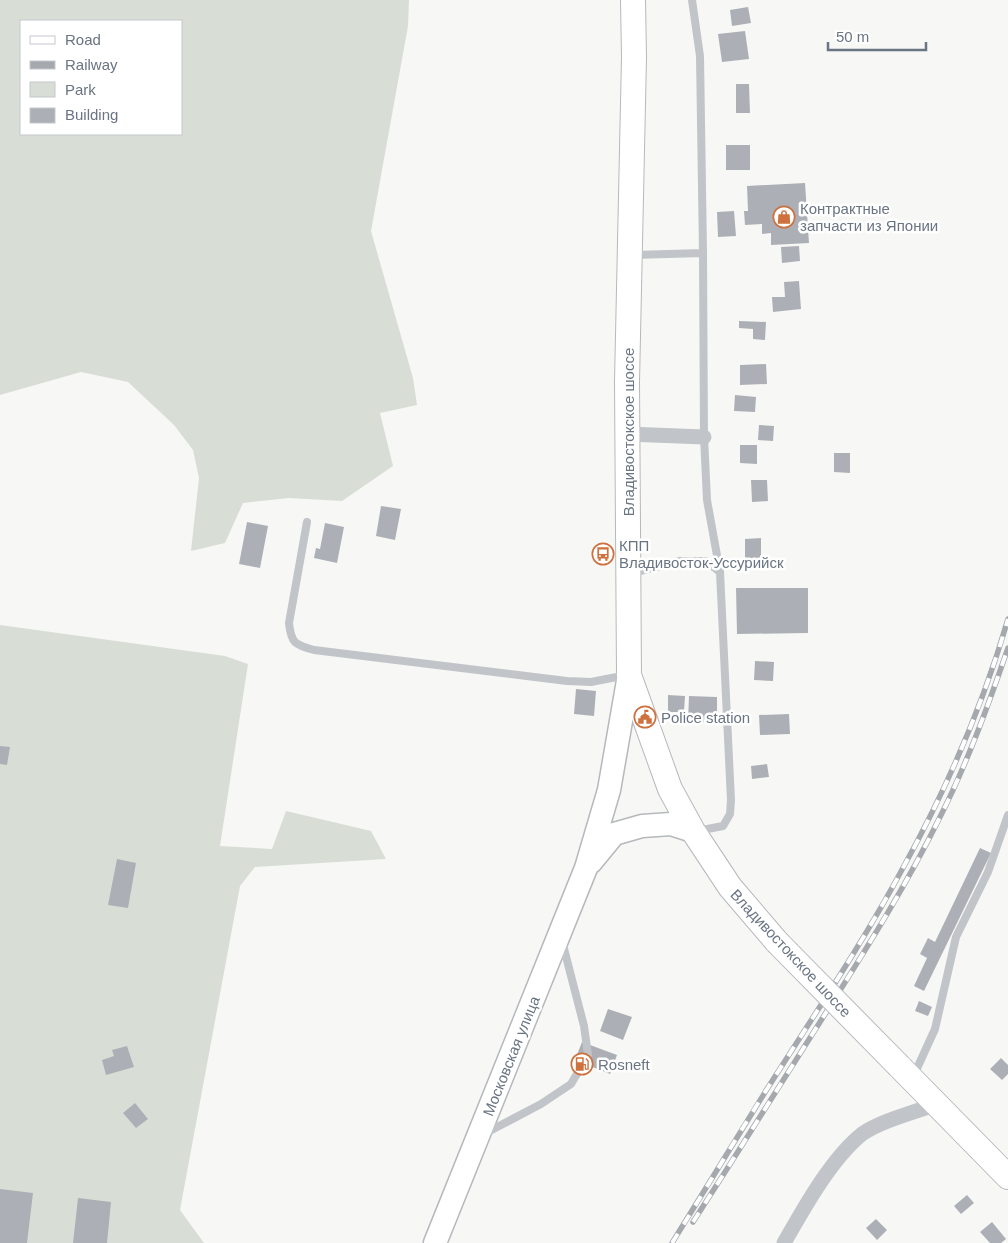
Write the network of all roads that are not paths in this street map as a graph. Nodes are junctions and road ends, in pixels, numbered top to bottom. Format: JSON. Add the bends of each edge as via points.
{"nodes":[{"id":1,"x":633,"y":0,"type":"edge"},
{"id":2,"x":692,"y":0,"type":"edge"},
{"id":3,"x":703,"y":253,"type":"junction"},
{"id":4,"x":629,"y":255,"type":"junction"},
{"id":5,"x":627,"y":434,"type":"junction"},
{"id":6,"x":704,"y":437,"type":"junction"},
{"id":7,"x":307,"y":522,"type":"dead end"},
{"id":8,"x":720,"y":572,"type":"junction"},
{"id":9,"x":628,"y":575,"type":"junction"},
{"id":10,"x":629,"y":675,"type":"junction"},
{"id":11,"x":1008,"y":815,"type":"edge"},
{"id":12,"x":692,"y":831,"type":"junction"},
{"id":13,"x":586,"y":868,"type":"junction"},
{"id":14,"x":560,"y":932,"type":"junction"},
{"id":15,"x":905,"y":1072,"type":"junction"},
{"id":16,"x":937,"y":1104,"type":"junction"},
{"id":17,"x":478,"y":1137,"type":"junction"},
{"id":18,"x":1008,"y":1177,"type":"edge"},
{"id":19,"x":435,"y":1243,"type":"edge"},
{"id":20,"x":784,"y":1243,"type":"edge"}],
"edges":[{"from":1,"to":4,"type":"highway","name":"Владивостокское шоссе"},
{"from":2,"to":3,"type":"lane","via":[[700,56]]},
{"from":3,"to":4,"type":"lane"},
{"from":3,"to":6,"type":"lane"},
{"from":4,"to":5,"type":"highway","name":"Владивостокское шоссе"},
{"from":5,"to":6,"type":"street"},
{"from":5,"to":9,"type":"highway","name":"Владивостокское шоссе"},
{"from":6,"to":8,"type":"lane","via":[[706,500]]},
{"from":7,"to":10,"type":"lane","via":[[289,623],[291,638],[300,646],[567,680],[591,682]]},
{"from":8,"to":9,"type":"lane","via":[[706,561],[680,560]]},
{"from":8,"to":12,"type":"lane","via":[[730,814],[722,826]]},
{"from":9,"to":10,"type":"highway","name":"Владивостокское шоссе"},
{"from":10,"to":12,"type":"highway","name":"Владивостокское шоссе","via":[[670,789]]},
{"from":10,"to":13,"type":"main road","name":"Московская улица","via":[[609,790]]},
{"from":11,"to":15,"type":"lane","via":[[988,872],[956,937],[934,1029]]},
{"from":12,"to":13,"type":"main road","name":"Московская улица","via":[[671,824],[642,826],[614,834]]},
{"from":12,"to":15,"type":"highway","name":"Владивостокское шоссе","bridge":true,"via":[[730,887],[777,942]]},
{"from":13,"to":14,"type":"main road","name":"Московская улица"},
{"from":14,"to":17,"type":"main road","name":"Московская улица"},
{"from":14,"to":17,"type":"lane","via":[[584,1026],[588,1055],[571,1084],[541,1104]]},
{"from":15,"to":16,"type":"highway","name":"Владивостокское шоссе"},
{"from":16,"to":18,"type":"highway","name":"Владивостокское шоссе"},
{"from":16,"to":20,"type":"street","via":[[863,1134],[838,1157]]},
{"from":17,"to":19,"type":"main road","name":"Московская улица"}]}
